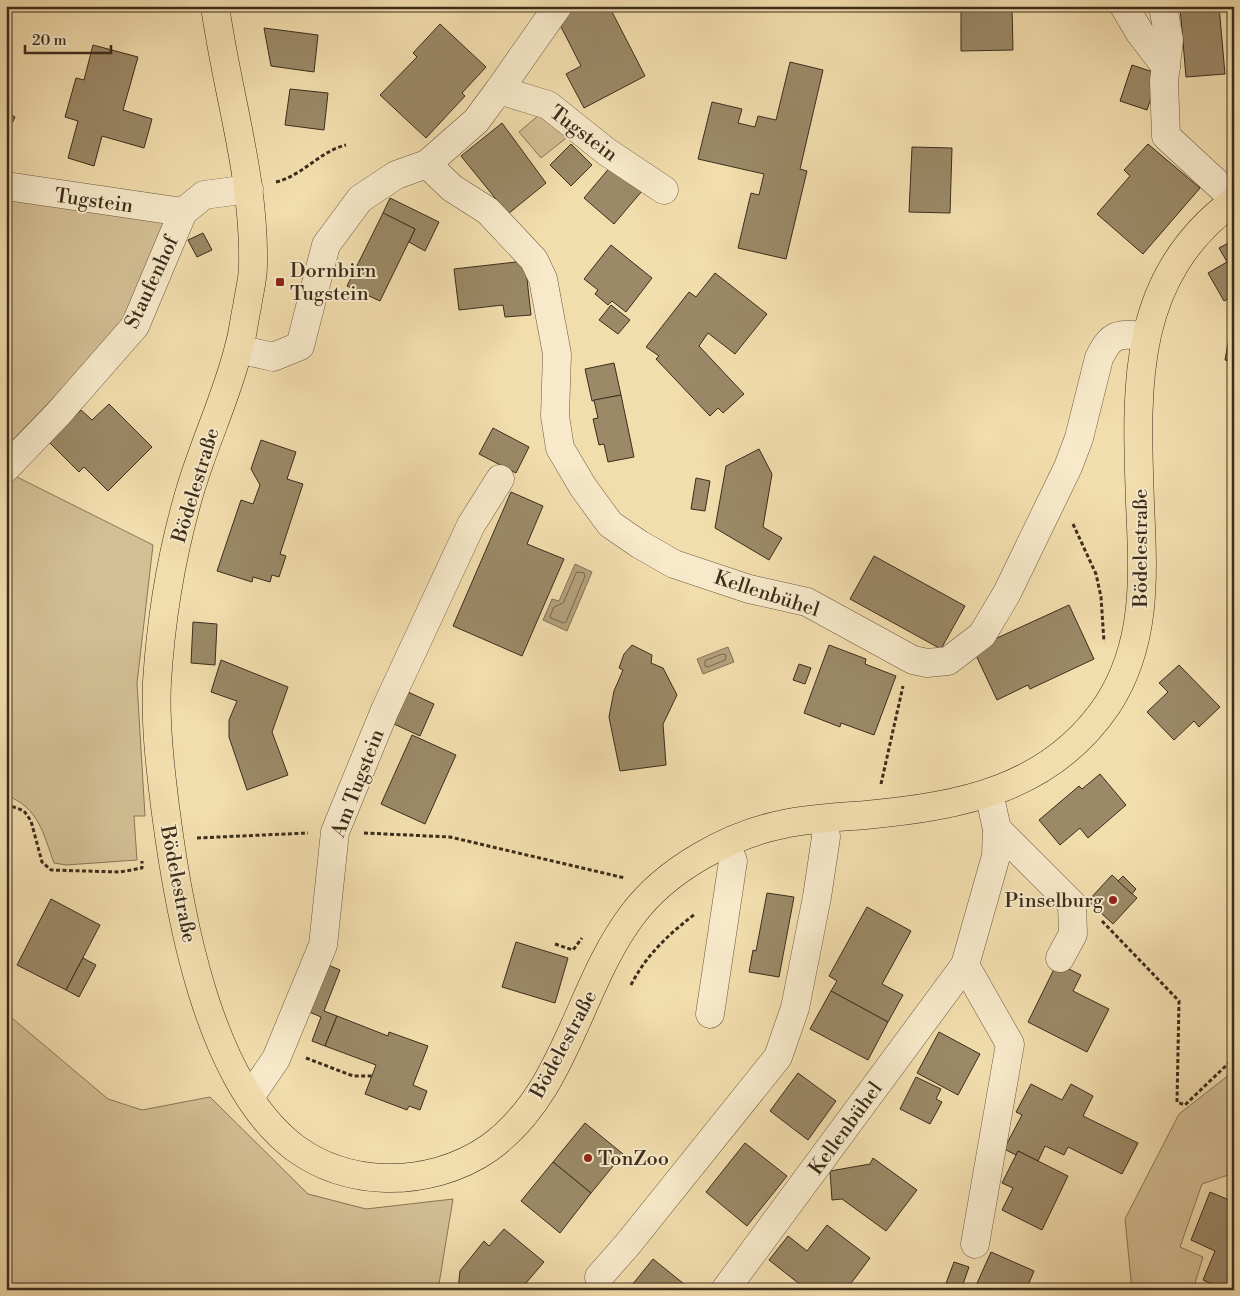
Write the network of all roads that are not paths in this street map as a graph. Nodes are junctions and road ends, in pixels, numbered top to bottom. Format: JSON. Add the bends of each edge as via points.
{"nodes":[{"id":1,"x":215,"y":6,"type":"edge"},
{"id":2,"x":558,"y":6,"type":"edge"},
{"id":3,"x":1124,"y":6,"type":"edge"},
{"id":4,"x":1163,"y":6,"type":"edge"},
{"id":5,"x":1166,"y":67,"type":"junction"},
{"id":6,"x":499,"y":90,"type":"junction"},
{"id":7,"x":427,"y":164,"type":"junction"},
{"id":8,"x":6,"y":186,"type":"edge"},
{"id":9,"x":261,"y":186,"type":"junction"},
{"id":10,"x":664,"y":190,"type":"dead end"},
{"id":11,"x":1234,"y":200,"type":"edge"},
{"id":12,"x":183,"y":212,"type":"junction"},
{"id":13,"x":1145,"y":336,"type":"junction"},
{"id":14,"x":239,"y":349,"type":"junction"},
{"id":15,"x":6,"y":468,"type":"edge"},
{"id":16,"x":500,"y":479,"type":"dead end"},
{"id":17,"x":989,"y":793,"type":"junction"},
{"id":18,"x":824,"y":819,"type":"junction"},
{"id":19,"x":997,"y":829,"type":"junction"},
{"id":20,"x":726,"y":844,"type":"junction"},
{"id":21,"x":1060,"y":958,"type":"dead end"},
{"id":22,"x":965,"y":965,"type":"junction"},
{"id":23,"x":710,"y":1014,"type":"dead end"},
{"id":24,"x":250,"y":1096,"type":"junction"},
{"id":25,"x":975,"y":1244,"type":"dead end"},
{"id":26,"x":599,"y":1277,"type":"dead end"},
{"id":27,"x":730,"y":1284,"type":"edge"}],
"edges":[{"from":1,"to":9,"type":"main road","name":"Bödelestraße"},
{"from":2,"to":6,"type":"street"},
{"from":3,"to":5,"type":"street"},
{"from":4,"to":5,"type":"street","via":[[1169,40]]},
{"from":5,"to":11,"type":"street","via":[[1166,136]]},
{"from":6,"to":7,"type":"street","via":[[476,121]]},
{"from":6,"to":10,"type":"street","name":"Tugstein","via":[[548,104],[607,152]]},
{"from":7,"to":13,"type":"street","name":"Kellenbühel","via":[[452,188],[488,211],[534,260],[543,279],[557,354],[555,416],[560,448],[610,524],[674,564],[749,589],[807,602],[913,660],[927,663],[948,661],[982,635],[1007,593],[1057,492],[1079,438],[1104,347],[1113,337],[1126,334]]},
{"from":7,"to":14,"type":"street","via":[[396,175],[360,199],[326,245],[300,346],[273,357]]},
{"from":8,"to":12,"type":"street","name":"Tugstein"},
{"from":9,"to":12,"type":"street","name":"Staufenhof","via":[[204,195]]},
{"from":9,"to":14,"type":"main road","name":"Bödelestraße","via":[[253,271]]},
{"from":11,"to":13,"type":"main road","name":"Bödelestraße","via":[[1204,227],[1177,261],[1161,292]]},
{"from":12,"to":15,"type":"street","name":"Staufenhof","via":[[135,326]]},
{"from":13,"to":17,"type":"main road","name":"Bödelestraße","via":[[1138,429],[1142,598],[1133,650],[1102,711],[1074,744],[1034,775]]},
{"from":14,"to":24,"type":"main road","name":"Bödelestraße","via":[[190,490],[168,590],[157,686],[160,770],[182,913],[210,1014],[234,1070]]},
{"from":16,"to":24,"type":"street","name":"Am Tugstein","via":[[468,534],[385,710],[335,832],[323,945],[276,1059]]},
{"from":17,"to":18,"type":"main road","name":"Bödelestraße","via":[[934,806]]},
{"from":17,"to":19,"type":"street","name":"Kellenbühel"},
{"from":18,"to":20,"type":"main road","name":"Bödelestraße","via":[[780,824]]},
{"from":18,"to":26,"type":"street","via":[[826,837],[817,897],[795,1008],[778,1057]]},
{"from":19,"to":21,"type":"street","via":[[1072,904],[1073,934]]},
{"from":19,"to":22,"type":"street","name":"Kellenbühel","via":[[996,856]]},
{"from":20,"to":23,"type":"street","via":[[733,861]]},
{"from":20,"to":24,"type":"main road","name":"Bödelestraße","via":[[677,872],[633,914],[608,955],[550,1077],[523,1116],[488,1149],[442,1171],[405,1178],[367,1178],[330,1168],[295,1148],[270,1124]]},
{"from":22,"to":25,"type":"street","via":[[1010,1044]]},
{"from":22,"to":27,"type":"street","name":"Kellenbühel"}]}
